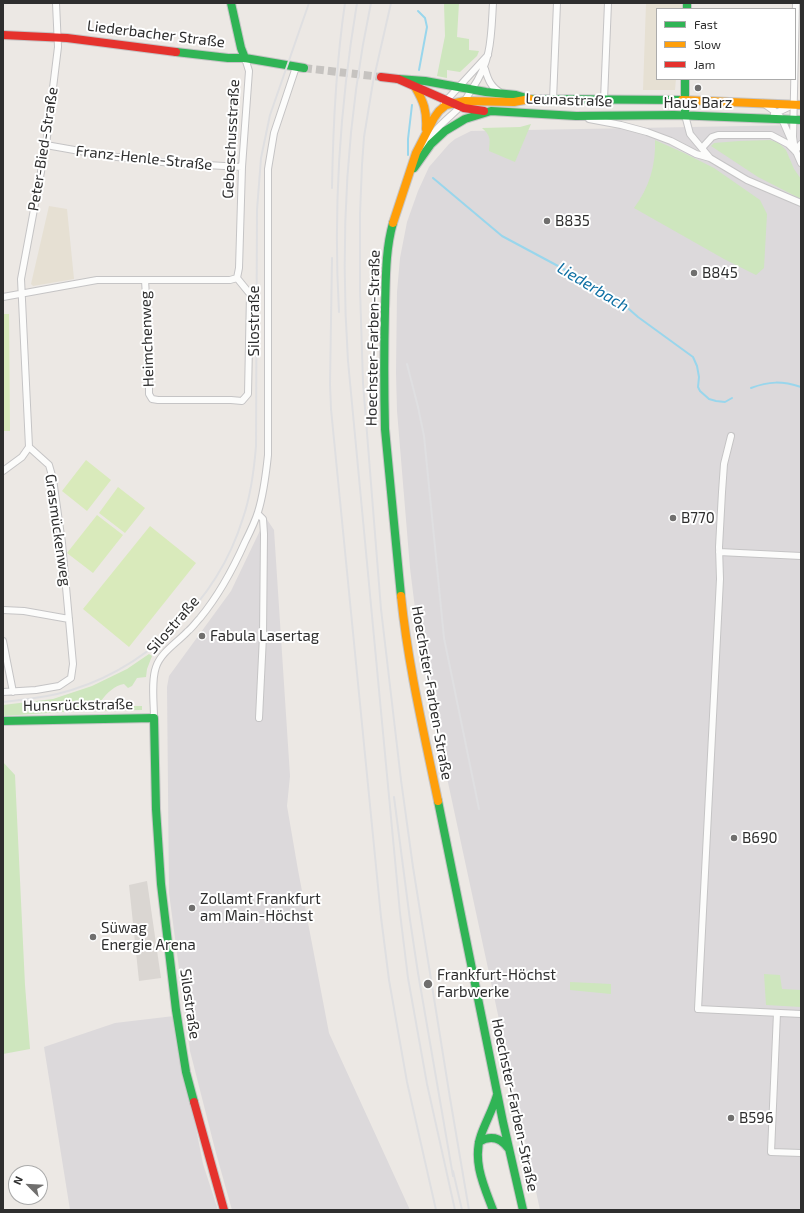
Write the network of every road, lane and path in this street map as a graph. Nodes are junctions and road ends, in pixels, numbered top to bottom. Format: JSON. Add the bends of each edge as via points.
{"nodes":[{"id":1,"x":56,"y":3,"type":"edge"},
{"id":2,"x":232,"y":3,"type":"edge"},
{"id":3,"x":493,"y":3,"type":"edge"},
{"id":4,"x":557,"y":3,"type":"edge"},
{"id":5,"x":608,"y":3,"type":"edge"},
{"id":6,"x":796,"y":3,"type":"edge"},
{"id":7,"x":3,"y":35,"type":"edge"},
{"id":8,"x":57,"y":37,"type":"junction"},
{"id":9,"x":488,"y":54,"type":"junction"},
{"id":10,"x":245,"y":58,"type":"junction"},
{"id":11,"x":300,"y":68,"type":"joint"},
{"id":12,"x":484,"y":69,"type":"junction"},
{"id":13,"x":381,"y":77,"type":"tunnel mouth"},
{"id":14,"x":398,"y":79,"type":"junction"},
{"id":15,"x":685,"y":80,"type":"edge"},
{"id":16,"x":415,"y":86,"type":"junction"},
{"id":17,"x":465,"y":88,"type":"junction"},
{"id":18,"x":503,"y":94,"type":"junction"},
{"id":19,"x":530,"y":99,"type":"junction"},
{"id":20,"x":553,"y":100,"type":"junction"},
{"id":21,"x":604,"y":100,"type":"junction"},
{"id":22,"x":684,"y":100,"type":"junction"},
{"id":23,"x":456,"y":103,"type":"junction"},
{"id":24,"x":763,"y":103,"type":"junction"},
{"id":25,"x":798,"y":105,"type":"edge"},
{"id":26,"x":491,"y":111,"type":"junction"},
{"id":27,"x":685,"y":115,"type":"junction"},
{"id":28,"x":576,"y":116,"type":"junction"},
{"id":29,"x":779,"y":116,"type":"junction"},
{"id":30,"x":797,"y":120,"type":"edge"},
{"id":31,"x":426,"y":132,"type":"junction"},
{"id":32,"x":801,"y":144,"type":"edge"},
{"id":33,"x":46,"y":145,"type":"junction"},
{"id":34,"x":702,"y":148,"type":"junction"},
{"id":35,"x":795,"y":151,"type":"junction"},
{"id":36,"x":421,"y":157,"type":"junction"},
{"id":37,"x":710,"y":158,"type":"junction"},
{"id":38,"x":801,"y":163,"type":"edge"},
{"id":39,"x":242,"y":167,"type":"junction"},
{"id":40,"x":409,"y":177,"type":"junction"},
{"id":41,"x":801,"y":203,"type":"edge"},
{"id":42,"x":237,"y":278,"type":"junction"},
{"id":43,"x":145,"y":280,"type":"junction"},
{"id":44,"x":23,"y":294,"type":"junction"},
{"id":45,"x":3,"y":296,"type":"edge"},
{"id":46,"x":731,"y":436,"type":"dead end"},
{"id":47,"x":29,"y":447,"type":"junction"},
{"id":48,"x":3,"y":471,"type":"edge"},
{"id":49,"x":258,"y":514,"type":"junction"},
{"id":50,"x":719,"y":552,"type":"junction"},
{"id":51,"x":801,"y":556,"type":"edge"},
{"id":52,"x":3,"y":610,"type":"edge"},
{"id":53,"x":69,"y":619,"type":"junction"},
{"id":54,"x":3,"y":641,"type":"edge"},
{"id":55,"x":3,"y":692,"type":"edge"},
{"id":56,"x":13,"y":692,"type":"junction"},
{"id":57,"x":154,"y":718,"type":"junction"},
{"id":58,"x":259,"y":718,"type":"dead end"},
{"id":59,"x":3,"y":721,"type":"edge"},
{"id":60,"x":777,"y":1013,"type":"junction"},
{"id":61,"x":801,"y":1014,"type":"edge"},
{"id":62,"x":498,"y":1092,"type":"junction"},
{"id":63,"x":479,"y":1142,"type":"junction"},
{"id":64,"x":510,"y":1150,"type":"junction"},
{"id":65,"x":801,"y":1153,"type":"edge"},
{"id":66,"x":224,"y":1210,"type":"edge"},
{"id":67,"x":493,"y":1210,"type":"edge"},
{"id":68,"x":523,"y":1210,"type":"edge"}],
"edges":[{"from":1,"to":8,"type":"street","name":"Peter-Bied-Straße"},
{"from":2,"to":10,"type":"main road","name":"Gebeschusstraße"},
{"from":3,"to":9,"type":"street"},
{"from":4,"to":20,"type":"street"},
{"from":5,"to":21,"type":"street"},
{"from":6,"to":25,"type":"street"},
{"from":7,"to":8,"type":"main road","name":"Liederbacher Straße"},
{"from":8,"to":10,"type":"main road","name":"Liederbacher Straße"},
{"from":8,"to":33,"type":"street","name":"Peter-Bied-Straße","via":[[58,47]]},
{"from":9,"to":12,"type":"street"},
{"from":9,"to":17,"type":"street","via":[[471,74]]},
{"from":10,"to":11,"type":"main road","name":"Liederbacher Straße"},
{"from":10,"to":39,"type":"street","name":"Gebeschusstraße","via":[[249,71]]},
{"from":11,"to":49,"type":"street","name":"Silostraße","via":[[274,133],[268,169],[268,455]]},
{"from":12,"to":17,"type":"street"},
{"from":12,"to":18,"type":"street","via":[[494,89]]},
{"from":13,"to":14,"type":"main road"},
{"from":14,"to":16,"type":"main road"},
{"from":14,"to":17,"type":"main road","name":"Leunastraße"},
{"from":15,"to":22,"type":"main road"},
{"from":16,"to":23,"type":"main road"},
{"from":16,"to":31,"type":"main road","name":"Hoechster-Farben-Straße","via":[[427,112]]},
{"from":17,"to":18,"type":"main road","name":"Leunastraße"},
{"from":17,"to":23,"type":"street"},
{"from":17,"to":23,"type":"street"},
{"from":18,"to":19,"type":"main road","name":"Leunastraße"},
{"from":19,"to":20,"type":"main road","name":"Leunastraße"},
{"from":19,"to":23,"type":"main road","name":"Leunastraße","via":[[514,102]]},
{"from":20,"to":21,"type":"main road","name":"Leunastraße"},
{"from":21,"to":22,"type":"main road","name":"Leunastraße"},
{"from":22,"to":24,"type":"main road","name":"Leunastraße"},
{"from":22,"to":27,"type":"main road"},
{"from":23,"to":26,"type":"main road","via":[[471,109]]},
{"from":23,"to":31,"type":"main road","name":"Hoechster-Farben-Straße","via":[[439,111]]},
{"from":23,"to":36,"type":"street","via":[[426,144]]},
{"from":24,"to":25,"type":"main road","name":"Leunastraße"},
{"from":24,"to":29,"type":"street"},
{"from":25,"to":29,"type":"street","name":"Leunastraße"},
{"from":25,"to":30,"type":"street"},
{"from":26,"to":28,"type":"main road","name":"Leunastraße"},
{"from":26,"to":36,"type":"main road","name":"Leunastraße","via":[[451,127],[431,144]]},
{"from":27,"to":28,"type":"main road","name":"Leunastraße"},
{"from":27,"to":29,"type":"main road","name":"Leunastraße","via":[[755,118]]},
{"from":27,"to":34,"type":"street","via":[[690,134]]},
{"from":28,"to":37,"type":"street","via":[[647,132]]},
{"from":29,"to":30,"type":"main road","name":"Leunastraße"},
{"from":29,"to":35,"type":"street"},
{"from":30,"to":35,"type":"street","via":[[793,137]]},
{"from":31,"to":40,"type":"main road","name":"Hoechster-Farben-Straße"},
{"from":32,"to":35,"type":"street"},
{"from":33,"to":39,"type":"street","name":"Franz-Henle-Straße","via":[[116,157]]},
{"from":33,"to":44,"type":"street","name":"Peter-Bied-Straße","via":[[21,279]]},
{"from":34,"to":35,"type":"street","via":[[712,137],[718,135],[771,136],[779,138]]},
{"from":34,"to":37,"type":"street"},
{"from":35,"to":38,"type":"street"},
{"from":36,"to":40,"type":"main road","name":"Leunastraße"},
{"from":37,"to":41,"type":"street","via":[[747,180]]},
{"from":39,"to":42,"type":"street","name":"Gebeschusstraße"},
{"from":40,"to":62,"type":"main road","name":"Hoechster-Farben-Straße","via":[[388,249],[384,368],[385,429],[403,618]]},
{"from":42,"to":43,"type":"street","name":"Heimchenweg"},
{"from":42,"to":43,"type":"street","name":"Heimchenweg","via":[[250,294],[248,394],[242,401],[152,399],[149,394]]},
{"from":43,"to":44,"type":"street","name":"Heimchenweg","via":[[97,280]]},
{"from":44,"to":45,"type":"street","name":"Heimchenweg"},
{"from":44,"to":47,"type":"street"},
{"from":46,"to":50,"type":"street","via":[[724,464]]},
{"from":47,"to":48,"type":"street","via":[[22,457]]},
{"from":47,"to":53,"type":"street","name":"Grasmückenweg","via":[[49,465],[53,480]]},
{"from":49,"to":57,"type":"street","name":"Silostraße","via":[[219,592],[205,612],[168,650],[155,668]]},
{"from":49,"to":58,"type":"street","via":[[263,519],[264,534]]},
{"from":50,"to":51,"type":"street"},
{"from":50,"to":60,"type":"street","via":[[720,579],[698,1009]]},
{"from":52,"to":53,"type":"street"},
{"from":53,"to":56,"type":"street","name":"Grasmückenweg","via":[[74,664],[71,678],[59,686]]},
{"from":54,"to":56,"type":"street"},
{"from":55,"to":56,"type":"street"},
{"from":57,"to":59,"type":"main road","name":"Hunsrückstraße"},
{"from":57,"to":66,"type":"main road","name":"Silostraße","via":[[161,884],[176,1010],[186,1072]]},
{"from":60,"to":61,"type":"street"},
{"from":60,"to":65,"type":"street","via":[[771,1152]]},
{"from":62,"to":63,"type":"main road"},
{"from":62,"to":64,"type":"main road","name":"Hoechster-Farben-Straße"},
{"from":63,"to":64,"type":"main road","via":[[487,1138],[496,1138]]},
{"from":63,"to":67,"type":"main road","via":[[479,1165]]},
{"from":64,"to":68,"type":"main road","name":"Hoechster-Farben-Straße"}]}
